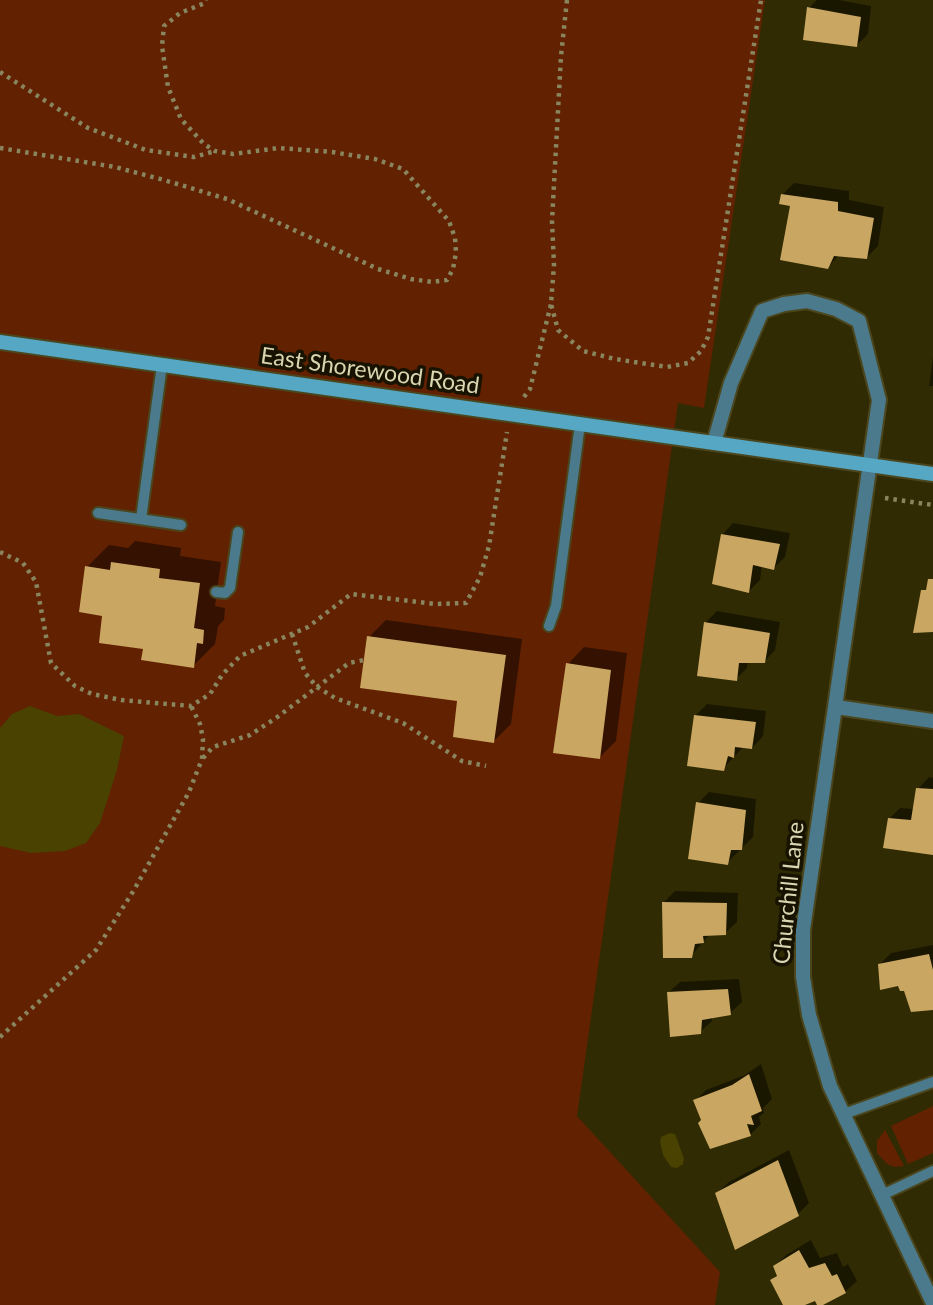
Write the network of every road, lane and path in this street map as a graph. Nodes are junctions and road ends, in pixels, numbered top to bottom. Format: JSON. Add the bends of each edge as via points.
{"nodes":[{"id":1,"x":206,"y":0,"type":"edge"},
{"id":2,"x":567,"y":0,"type":"edge"},
{"id":3,"x":761,"y":0,"type":"edge"},
{"id":4,"x":0,"y":72,"type":"edge"},
{"id":5,"x":0,"y":148,"type":"edge"},
{"id":6,"x":215,"y":151,"type":"junction"},
{"id":7,"x":0,"y":342,"type":"edge"},
{"id":8,"x":162,"y":365,"type":"junction"},
{"id":9,"x":580,"y":424,"type":"junction"},
{"id":10,"x":714,"y":443,"type":"junction"},
{"id":11,"x":871,"y":465,"type":"junction"},
{"id":12,"x":933,"y":474,"type":"edge"},
{"id":13,"x":867,"y":496,"type":"junction"},
{"id":14,"x":497,"y":498,"type":"dead end"},
{"id":15,"x":933,"y":505,"type":"edge"},
{"id":16,"x":99,"y":513,"type":"dead end"},
{"id":17,"x":141,"y":519,"type":"junction"},
{"id":18,"x":181,"y":524,"type":"dead end"},
{"id":19,"x":238,"y":531,"type":"dead end"},
{"id":20,"x":0,"y":552,"type":"edge"},
{"id":21,"x":216,"y":592,"type":"dead end"},
{"id":22,"x":549,"y":626,"type":"dead end"},
{"id":23,"x":292,"y":634,"type":"junction"},
{"id":24,"x":364,"y":660,"type":"dead end"},
{"id":25,"x":317,"y":687,"type":"junction"},
{"id":26,"x":191,"y":706,"type":"junction"},
{"id":27,"x":836,"y":706,"type":"junction"},
{"id":28,"x":933,"y":721,"type":"edge"},
{"id":29,"x":202,"y":759,"type":"junction"},
{"id":30,"x":486,"y":766,"type":"dead end"},
{"id":31,"x":0,"y":1037,"type":"edge"},
{"id":32,"x":933,"y":1082,"type":"edge"},
{"id":33,"x":844,"y":1114,"type":"junction"},
{"id":34,"x":933,"y":1171,"type":"edge"},
{"id":35,"x":882,"y":1195,"type":"junction"},
{"id":36,"x":933,"y":1303,"type":"edge"}],
"edges":[{"from":1,"to":6,"type":"path","via":[[164,26],[162,46],[168,87],[181,119]]},
{"from":2,"to":3,"type":"path","via":[[552,221],[551,304],[558,330],[583,351],[667,367],[688,363],[708,337]]},
{"from":4,"to":6,"type":"path","via":[[89,128],[146,150],[194,157]]},
{"from":5,"to":6,"type":"path","via":[[164,180],[227,199],[379,269],[411,279],[447,280],[456,252],[449,220],[403,169],[332,152],[279,148],[233,154]]},
{"from":7,"to":8,"type":"main road","name":"East Shorewood Road"},
{"from":8,"to":9,"type":"main road","name":"East Shorewood Road"},
{"from":8,"to":17,"type":"lane"},
{"from":9,"to":10,"type":"main road","name":"East Shorewood Road"},
{"from":9,"to":22,"type":"lane","via":[[556,606]]},
{"from":10,"to":11,"type":"main road","name":"East Shorewood Road"},
{"from":10,"to":11,"type":"street","name":"Churchill Lane","via":[[731,383],[762,311],[807,301],[859,321],[879,400]]},
{"from":11,"to":12,"type":"main road","name":"East Shorewood Road"},
{"from":11,"to":13,"type":"street","name":"Churchill Lane"},
{"from":13,"to":15,"type":"path"},
{"from":13,"to":27,"type":"street","name":"Churchill Lane"},
{"from":14,"to":23,"type":"path","via":[[480,577],[466,603],[351,594]]},
{"from":16,"to":17,"type":"lane"},
{"from":17,"to":18,"type":"lane"},
{"from":19,"to":21,"type":"lane","via":[[230,588]]},
{"from":20,"to":26,"type":"path","via":[[23,564],[36,582],[51,663],[75,686],[121,700]]},
{"from":23,"to":25,"type":"path","via":[[305,673]]},
{"from":23,"to":26,"type":"path","via":[[240,656],[210,694]]},
{"from":24,"to":25,"type":"path","via":[[349,663]]},
{"from":25,"to":29,"type":"path","via":[[250,735],[213,747]]},
{"from":25,"to":30,"type":"path","via":[[402,723],[462,761]]},
{"from":26,"to":29,"type":"path","via":[[200,724]]},
{"from":27,"to":28,"type":"street"},
{"from":27,"to":33,"type":"street","name":"Churchill Lane","via":[[803,930],[803,976],[808,1015],[830,1086]]},
{"from":29,"to":31,"type":"path","via":[[189,792],[96,950]]},
{"from":32,"to":33,"type":"lane"},
{"from":33,"to":35,"type":"street","name":"Churchill Lane"},
{"from":34,"to":35,"type":"lane"},
{"from":35,"to":36,"type":"street","name":"Churchill Lane"}]}
